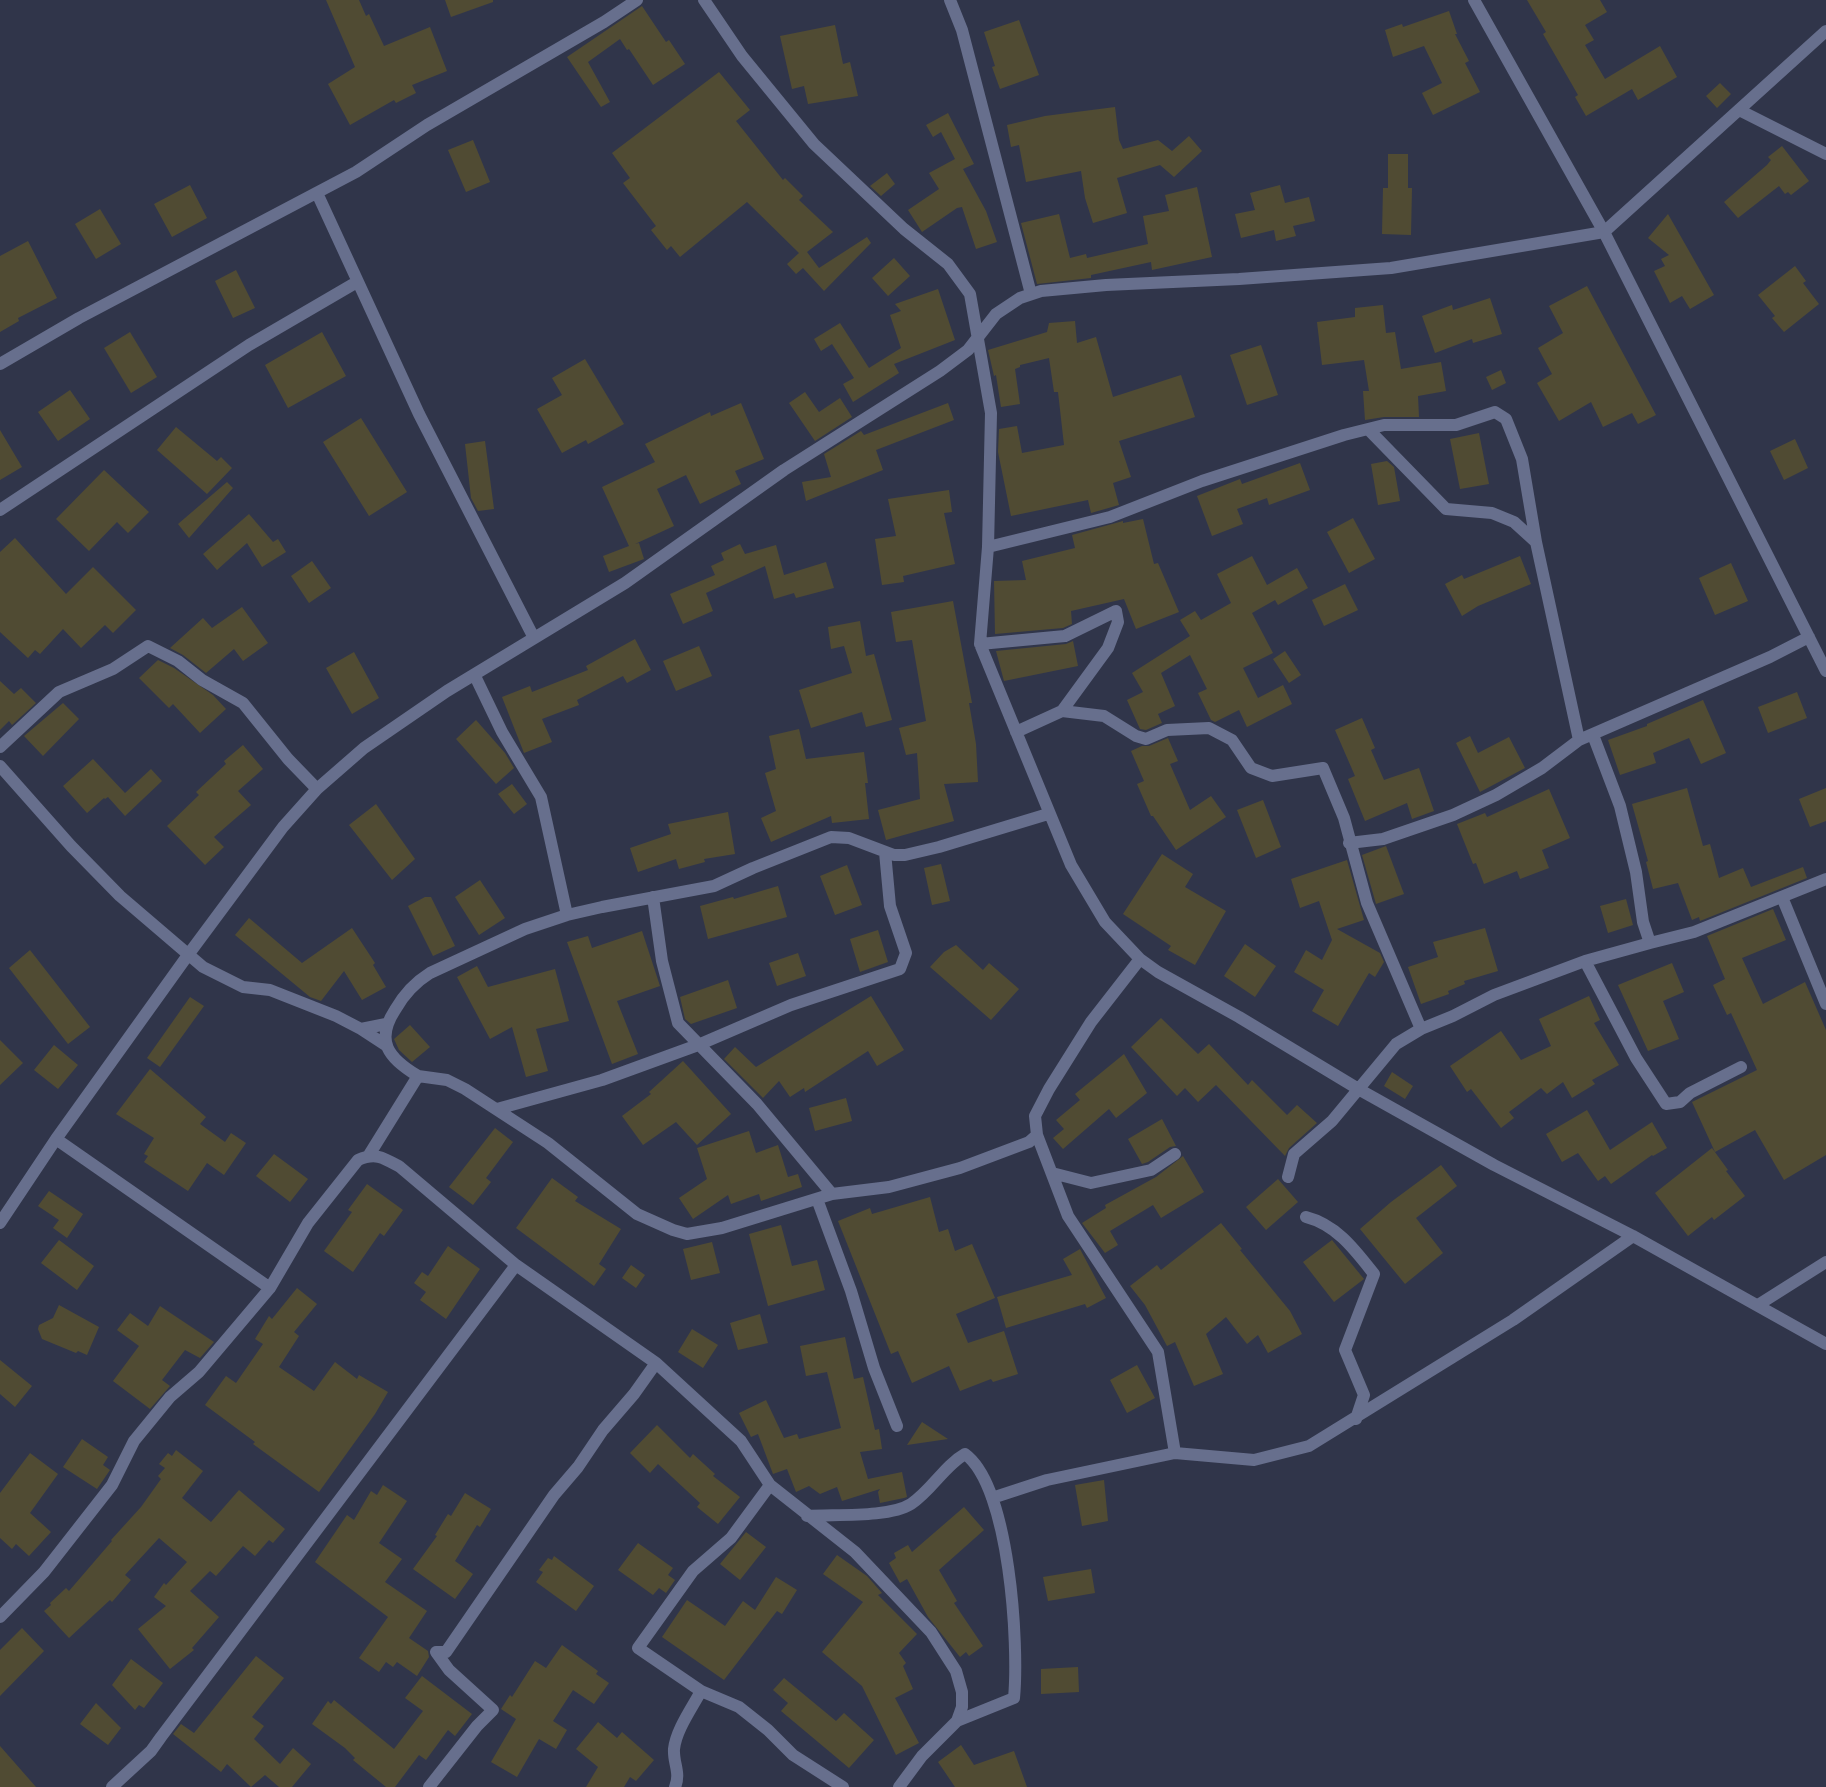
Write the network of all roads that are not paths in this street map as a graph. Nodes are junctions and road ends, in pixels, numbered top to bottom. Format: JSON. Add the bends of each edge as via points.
{"nodes":[{"id":1,"x":637,"y":0,"type":"edge"},
{"id":2,"x":704,"y":0,"type":"edge"},
{"id":3,"x":950,"y":0,"type":"edge"},
{"id":4,"x":1474,"y":0,"type":"edge"},
{"id":5,"x":1826,"y":31,"type":"edge"},
{"id":6,"x":1739,"y":110,"type":"junction"},
{"id":7,"x":1826,"y":154,"type":"edge"},
{"id":8,"x":318,"y":193,"type":"junction"},
{"id":9,"x":1604,"y":232,"type":"junction"},
{"id":10,"x":357,"y":282,"type":"junction"},
{"id":11,"x":1031,"y":294,"type":"junction"},
{"id":12,"x":978,"y":336,"type":"junction"},
{"id":13,"x":0,"y":364,"type":"edge"},
{"id":14,"x":1368,"y":429,"type":"junction"},
{"id":15,"x":0,"y":510,"type":"edge"},
{"id":16,"x":1536,"y":542,"type":"junction"},
{"id":17,"x":988,"y":546,"type":"junction"},
{"id":18,"x":1809,"y":637,"type":"junction"},
{"id":19,"x":534,"y":638,"type":"junction"},
{"id":20,"x":980,"y":644,"type":"junction"},
{"id":21,"x":1826,"y":671,"type":"edge"},
{"id":22,"x":475,"y":676,"type":"junction"},
{"id":23,"x":1062,"y":711,"type":"junction"},
{"id":24,"x":1016,"y":732,"type":"junction"},
{"id":25,"x":1593,"y":735,"type":"junction"},
{"id":26,"x":1579,"y":740,"type":"junction"},
{"id":27,"x":0,"y":747,"type":"edge"},
{"id":28,"x":1,"y":769,"type":"edge"},
{"id":29,"x":318,"y":789,"type":"junction"},
{"id":30,"x":1048,"y":814,"type":"junction"},
{"id":31,"x":1349,"y":843,"type":"junction"},
{"id":32,"x":885,"y":852,"type":"junction"},
{"id":33,"x":1826,"y":880,"type":"edge"},
{"id":34,"x":653,"y":897,"type":"junction"},
{"id":35,"x":1782,"y":897,"type":"junction"},
{"id":36,"x":567,"y":915,"type":"junction"},
{"id":37,"x":1650,"y":943,"type":"junction"},
{"id":38,"x":188,"y":955,"type":"junction"},
{"id":39,"x":1140,"y":959,"type":"junction"},
{"id":40,"x":1585,"y":961,"type":"junction"},
{"id":41,"x":1826,"y":1004,"type":"edge"},
{"id":42,"x":386,"y":1024,"type":"junction"},
{"id":43,"x":361,"y":1029,"type":"junction"},
{"id":44,"x":1421,"y":1029,"type":"junction"},
{"id":45,"x":698,"y":1045,"type":"junction"},
{"id":46,"x":387,"y":1046,"type":"junction"},
{"id":47,"x":1741,"y":1068,"type":"dead end"},
{"id":48,"x":418,"y":1076,"type":"junction"},
{"id":49,"x":1360,"y":1090,"type":"junction"},
{"id":50,"x":497,"y":1109,"type":"junction"},
{"id":51,"x":1037,"y":1135,"type":"junction"},
{"id":52,"x":56,"y":1139,"type":"junction"},
{"id":53,"x":1175,"y":1154,"type":"dead end"},
{"id":54,"x":369,"y":1155,"type":"junction"},
{"id":55,"x":1052,"y":1173,"type":"junction"},
{"id":56,"x":1288,"y":1177,"type":"dead end"},
{"id":57,"x":832,"y":1194,"type":"junction"},
{"id":58,"x":817,"y":1199,"type":"junction"},
{"id":59,"x":1306,"y":1217,"type":"dead end"},
{"id":60,"x":0,"y":1222,"type":"edge"},
{"id":61,"x":1633,"y":1236,"type":"junction"},
{"id":62,"x":1826,"y":1262,"type":"edge"},
{"id":63,"x":516,"y":1264,"type":"junction"},
{"id":64,"x":270,"y":1288,"type":"junction"},
{"id":65,"x":1758,"y":1305,"type":"junction"},
{"id":66,"x":1826,"y":1344,"type":"edge"},
{"id":67,"x":656,"y":1364,"type":"junction"},
{"id":68,"x":1356,"y":1419,"type":"junction"},
{"id":69,"x":897,"y":1426,"type":"dead end"},
{"id":70,"x":1175,"y":1453,"type":"junction"},
{"id":71,"x":770,"y":1486,"type":"junction"},
{"id":72,"x":992,"y":1498,"type":"junction"},
{"id":73,"x":807,"y":1516,"type":"junction"},
{"id":74,"x":0,"y":1617,"type":"edge"},
{"id":75,"x":701,"y":1691,"type":"junction"},
{"id":76,"x":957,"y":1721,"type":"junction"},
{"id":77,"x":112,"y":1787,"type":"edge"},
{"id":78,"x":429,"y":1787,"type":"edge"},
{"id":79,"x":675,"y":1787,"type":"edge"},
{"id":80,"x":843,"y":1787,"type":"edge"},
{"id":81,"x":899,"y":1787,"type":"edge"}],
"edges":[{"from":1,"to":8,"type":"street"},
{"from":2,"to":12,"type":"street","via":[[742,56],[814,144],[897,223],[948,264],[970,294]]},
{"from":3,"to":11,"type":"street","via":[[962,30]]},
{"from":4,"to":9,"type":"street"},
{"from":5,"to":6,"type":"street"},
{"from":6,"to":7,"type":"street"},
{"from":6,"to":9,"type":"street"},
{"from":8,"to":10,"type":"street"},
{"from":8,"to":13,"type":"street","via":[[79,318]]},
{"from":9,"to":11,"type":"street","via":[[1391,268],[1106,285]]},
{"from":9,"to":18,"type":"street"},
{"from":10,"to":15,"type":"street","via":[[241,350]]},
{"from":10,"to":19,"type":"street","via":[[419,414]]},
{"from":11,"to":12,"type":"street","via":[[996,314]]},
{"from":12,"to":17,"type":"street","via":[[991,413]]},
{"from":12,"to":19,"type":"street","via":[[968,350],[940,371],[784,470],[625,583]]},
{"from":14,"to":16,"type":"street","via":[[1446,509],[1492,513],[1514,522]]},
{"from":14,"to":16,"type":"street","via":[[1384,425],[1456,425],[1495,412],[1506,419],[1522,459]]},
{"from":14,"to":17,"type":"street","via":[[1202,482],[1110,517]]},
{"from":16,"to":26,"type":"street"},
{"from":17,"to":20,"type":"street"},
{"from":18,"to":21,"type":"street"},
{"from":18,"to":25,"type":"street"},
{"from":19,"to":22,"type":"street"},
{"from":20,"to":23,"type":"street","via":[[1065,636],[1116,611],[1118,622],[1108,648]]},
{"from":20,"to":24,"type":"street"},
{"from":22,"to":29,"type":"street","via":[[447,691],[364,748]]},
{"from":22,"to":36,"type":"street","via":[[502,732],[541,796]]},
{"from":23,"to":24,"type":"street"},
{"from":23,"to":31,"type":"street","via":[[1104,716],[1146,739],[1167,730],[1209,728],[1232,740],[1251,768],[1272,776],[1323,768],[1344,818]]},
{"from":24,"to":30,"type":"street"},
{"from":25,"to":26,"type":"street"},
{"from":25,"to":37,"type":"street","via":[[1620,806],[1636,872],[1642,922]]},
{"from":26,"to":31,"type":"street","via":[[1504,791],[1453,815],[1383,839]]},
{"from":27,"to":29,"type":"street","via":[[59,692],[113,669],[148,646],[244,703],[288,759]]},
{"from":28,"to":38,"type":"street","via":[[120,896]]},
{"from":29,"to":38,"type":"street","via":[[282,827]]},
{"from":30,"to":32,"type":"street","via":[[939,847],[904,855]]},
{"from":30,"to":39,"type":"street","via":[[1071,865],[1105,922]]},
{"from":31,"to":44,"type":"street","via":[[1367,903]]},
{"from":32,"to":34,"type":"street","via":[[849,838],[831,837],[714,886]]},
{"from":32,"to":45,"type":"street","via":[[890,906],[905,945],[906,953],[900,969],[791,1004]]},
{"from":33,"to":35,"type":"street"},
{"from":34,"to":36,"type":"street"},
{"from":34,"to":45,"type":"street","via":[[662,961],[678,1023]]},
{"from":35,"to":37,"type":"street","via":[[1694,932]]},
{"from":35,"to":41,"type":"street"},
{"from":36,"to":42,"type":"street","via":[[525,929],[415,983],[401,998]]},
{"from":37,"to":40,"type":"street"},
{"from":38,"to":43,"type":"street","via":[[203,967],[243,987],[270,990]]},
{"from":38,"to":52,"type":"street"},
{"from":39,"to":49,"type":"street"},
{"from":39,"to":51,"type":"street","via":[[1091,1022],[1049,1088],[1035,1116]]},
{"from":40,"to":44,"type":"street","via":[[1494,995]]},
{"from":40,"to":47,"type":"street","via":[[1636,1058],[1666,1104],[1680,1102],[1690,1093]]},
{"from":42,"to":43,"type":"street"},
{"from":42,"to":46,"type":"street"},
{"from":43,"to":46,"type":"street"},
{"from":44,"to":49,"type":"street","via":[[1396,1044]]},
{"from":45,"to":50,"type":"street","via":[[602,1080]]},
{"from":45,"to":57,"type":"street","via":[[757,1104]]},
{"from":46,"to":48,"type":"street","via":[[396,1059]]},
{"from":48,"to":50,"type":"street","via":[[447,1080]]},
{"from":48,"to":54,"type":"street"},
{"from":49,"to":56,"type":"street","via":[[1332,1121],[1294,1154]]},
{"from":49,"to":61,"type":"street","via":[[1494,1165]]},
{"from":50,"to":58,"type":"street","via":[[548,1143],[637,1214],[687,1234],[722,1228]]},
{"from":51,"to":55,"type":"street"},
{"from":51,"to":57,"type":"street","via":[[1029,1142],[960,1168],[889,1187]]},
{"from":52,"to":60,"type":"street"},
{"from":52,"to":64,"type":"street"},
{"from":53,"to":55,"type":"street","via":[[1151,1170],[1091,1183]]},
{"from":54,"to":63,"type":"street","via":[[386,1158],[400,1167]]},
{"from":54,"to":64,"type":"street","via":[[358,1160],[308,1223]]},
{"from":55,"to":70,"type":"street","via":[[1068,1216],[1158,1352]]},
{"from":57,"to":58,"type":"street"},
{"from":58,"to":69,"type":"street"},
{"from":59,"to":68,"type":"street","via":[[1346,1238],[1374,1274],[1345,1350],[1364,1395]]},
{"from":61,"to":65,"type":"street"},
{"from":61,"to":68,"type":"street","via":[[1513,1320]]},
{"from":62,"to":65,"type":"street"},
{"from":63,"to":67,"type":"street"},
{"from":63,"to":77,"type":"street","via":[[150,1751]]},
{"from":64,"to":74,"type":"street","via":[[199,1372],[170,1397],[134,1441],[112,1485],[44,1572]]},
{"from":65,"to":66,"type":"street"},
{"from":67,"to":71,"type":"street","via":[[741,1441]]},
{"from":67,"to":78,"type":"street","via":[[554,1495],[446,1652],[436,1652],[449,1670],[493,1710]]},
{"from":68,"to":70,"type":"street","via":[[1309,1446],[1254,1460]]},
{"from":70,"to":72,"type":"street","via":[[1047,1480]]},
{"from":71,"to":73,"type":"street"},
{"from":71,"to":75,"type":"street","via":[[731,1538],[694,1571],[638,1648]]},
{"from":72,"to":73,"type":"street","via":[[975,1461],[965,1454],[954,1460],[910,1505],[880,1514]]},
{"from":72,"to":76,"type":"street","via":[[1007,1564],[1014,1627],[1014,1698]]},
{"from":73,"to":76,"type":"street","via":[[855,1552],[930,1632],[956,1671],[962,1692],[962,1707]]},
{"from":75,"to":79,"type":"street","via":[[676,1739],[674,1750],[679,1778]]},
{"from":75,"to":80,"type":"street","via":[[739,1708],[793,1755]]},
{"from":76,"to":81,"type":"street","via":[[922,1756]]}]}
